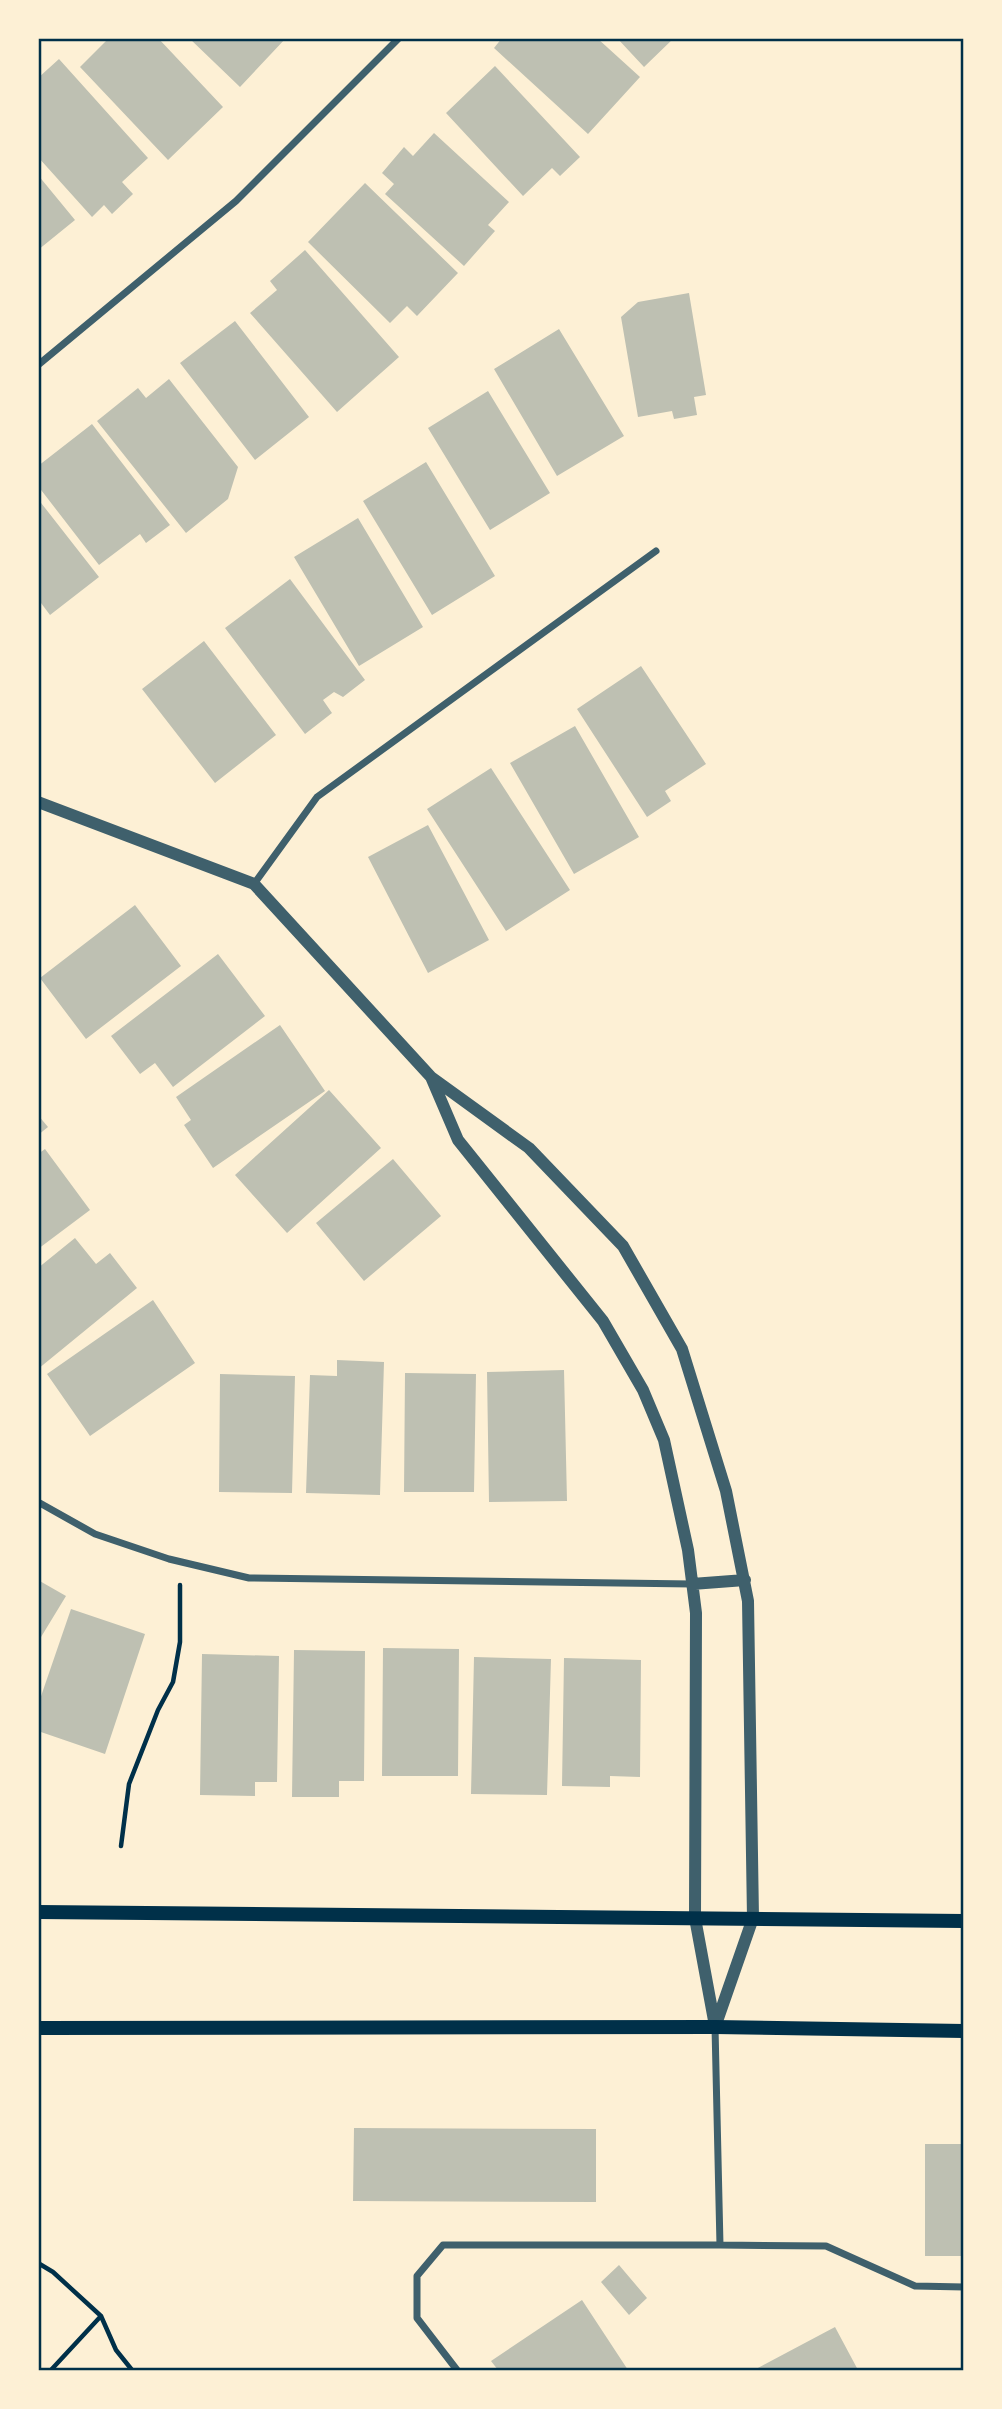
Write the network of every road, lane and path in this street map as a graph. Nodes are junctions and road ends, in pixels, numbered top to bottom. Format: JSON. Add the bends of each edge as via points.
{"nodes":[{"id":1,"x":399,"y":38,"type":"edge"},
{"id":2,"x":38,"y":365,"type":"edge"},
{"id":3,"x":656,"y":551,"type":"dead end"},
{"id":4,"x":38,"y":802,"type":"edge"},
{"id":5,"x":254,"y":884,"type":"junction"},
{"id":6,"x":431,"y":1077,"type":"junction"},
{"id":7,"x":38,"y":1502,"type":"edge"},
{"id":8,"x":180,"y":1562,"type":"junction"},
{"id":9,"x":745,"y":1580,"type":"junction"},
{"id":10,"x":692,"y":1584,"type":"junction"},
{"id":11,"x":121,"y":1846,"type":"dead end"},
{"id":12,"x":38,"y":1912,"type":"edge"},
{"id":13,"x":695,"y":1918,"type":"junction"},
{"id":14,"x":754,"y":1918,"type":"junction"},
{"id":15,"x":964,"y":1921,"type":"edge"},
{"id":16,"x":715,"y":2027,"type":"junction"},
{"id":17,"x":38,"y":2028,"type":"edge"},
{"id":18,"x":964,"y":2031,"type":"edge"},
{"id":19,"x":720,"y":2245,"type":"junction"},
{"id":20,"x":38,"y":2263,"type":"edge"},
{"id":21,"x":964,"y":2287,"type":"edge"},
{"id":22,"x":101,"y":2316,"type":"junction"},
{"id":23,"x":51,"y":2371,"type":"edge"},
{"id":24,"x":132,"y":2371,"type":"edge"},
{"id":25,"x":457,"y":2371,"type":"edge"}],
"edges":[{"from":1,"to":2,"type":"street","via":[[236,201]]},
{"from":3,"to":5,"type":"street","via":[[317,797]]},
{"from":4,"to":5,"type":"street"},
{"from":5,"to":6,"type":"street"},
{"from":6,"to":9,"type":"street","via":[[530,1148],[623,1246],[682,1349],[726,1490]]},
{"from":6,"to":10,"type":"street","via":[[458,1140],[603,1321],[643,1390],[664,1440]]},
{"from":7,"to":8,"type":"street","via":[[95,1534]]},
{"from":8,"to":10,"type":"street","via":[[249,1578]]},
{"from":8,"to":11,"type":"path","via":[[180,1642],[173,1682],[129,1784]]},
{"from":9,"to":10,"type":"street"},
{"from":9,"to":14,"type":"street"},
{"from":10,"to":13,"type":"street","via":[[697,1682]]},
{"from":12,"to":13,"type":"main road"},
{"from":13,"to":14,"type":"main road"},
{"from":13,"to":16,"type":"street"},
{"from":14,"to":15,"type":"main road"},
{"from":14,"to":16,"type":"street"},
{"from":16,"to":17,"type":"main road"},
{"from":16,"to":18,"type":"main road"},
{"from":16,"to":19,"type":"street"},
{"from":19,"to":21,"type":"street","via":[[826,2246],[915,2286]]},
{"from":19,"to":25,"type":"street","via":[[443,2245],[417,2276],[417,2318]]},
{"from":20,"to":22,"type":"path"},
{"from":22,"to":23,"type":"path"},
{"from":22,"to":24,"type":"path","via":[[116,2350]]}]}
